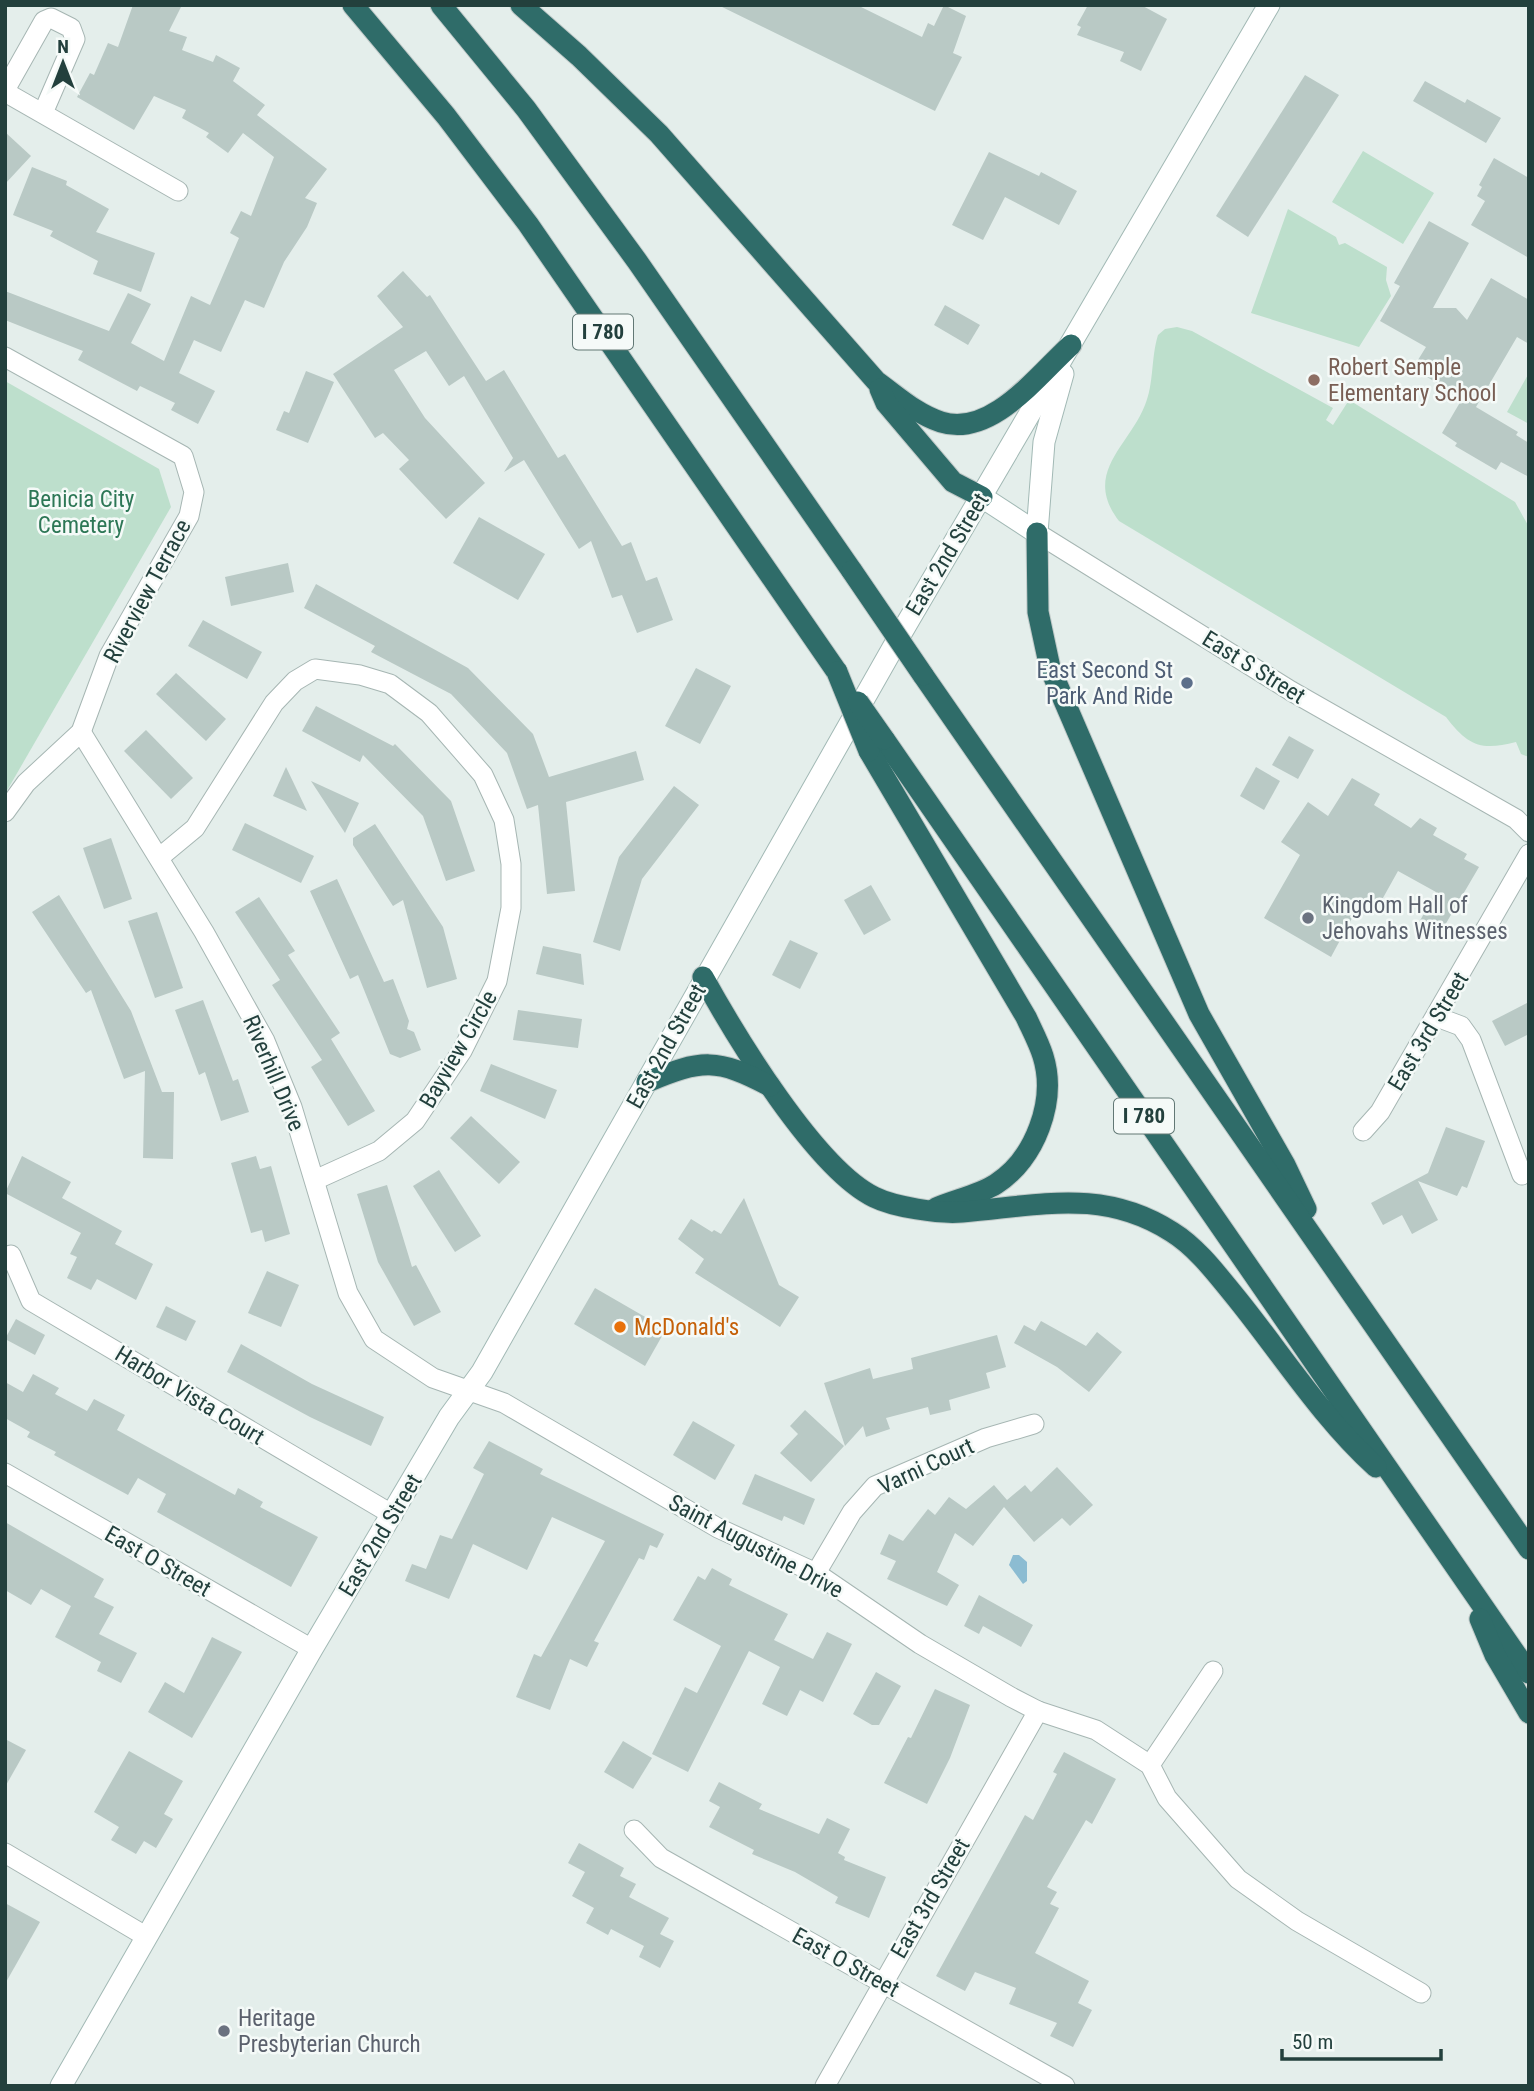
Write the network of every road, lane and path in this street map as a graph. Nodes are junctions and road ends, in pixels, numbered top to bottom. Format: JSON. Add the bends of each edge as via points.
{"nodes":[{"id":1,"x":353,"y":5,"type":"edge"},
{"id":2,"x":441,"y":5,"type":"edge"},
{"id":3,"x":520,"y":5,"type":"edge"},
{"id":4,"x":1269,"y":5,"type":"edge"},
{"id":5,"x":5,"y":91,"type":"edge"},
{"id":6,"x":43,"y":113,"type":"junction"},
{"id":7,"x":178,"y":191,"type":"dead end"},
{"id":8,"x":1071,"y":345,"type":"junction"},
{"id":9,"x":5,"y":357,"type":"edge"},
{"id":10,"x":876,"y":381,"type":"junction"},
{"id":11,"x":982,"y":497,"type":"junction"},
{"id":12,"x":1037,"y":533,"type":"junction"},
{"id":13,"x":81,"y":732,"type":"junction"},
{"id":14,"x":876,"y":745,"type":"junction"},
{"id":15,"x":5,"y":812,"type":"edge"},
{"id":16,"x":1529,"y":832,"type":"edge"},
{"id":17,"x":1529,"y":854,"type":"edge"},
{"id":18,"x":160,"y":857,"type":"junction"},
{"id":19,"x":703,"y":977,"type":"junction"},
{"id":20,"x":1437,"y":1017,"type":"junction"},
{"id":21,"x":647,"y":1082,"type":"junction"},
{"id":22,"x":775,"y":1089,"type":"junction"},
{"id":23,"x":1363,"y":1130,"type":"dead end"},
{"id":24,"x":1522,"y":1175,"type":"dead end"},
{"id":25,"x":315,"y":1180,"type":"junction"},
{"id":26,"x":934,"y":1209,"type":"junction"},
{"id":27,"x":11,"y":1255,"type":"dead end"},
{"id":28,"x":1334,"y":1268,"type":"junction"},
{"id":29,"x":468,"y":1390,"type":"junction"},
{"id":30,"x":1034,"y":1424,"type":"dead end"},
{"id":31,"x":5,"y":1473,"type":"edge"},
{"id":32,"x":1405,"y":1493,"type":"junction"},
{"id":33,"x":1493,"y":1497,"type":"junction"},
{"id":34,"x":393,"y":1515,"type":"junction"},
{"id":35,"x":1529,"y":1536,"type":"edge"},
{"id":36,"x":1529,"y":1549,"type":"edge"},
{"id":37,"x":816,"y":1573,"type":"junction"},
{"id":38,"x":1462,"y":1578,"type":"junction"},
{"id":39,"x":312,"y":1649,"type":"junction"},
{"id":40,"x":1213,"y":1671,"type":"dead end"},
{"id":41,"x":1529,"y":1673,"type":"edge"},
{"id":42,"x":1038,"y":1712,"type":"junction"},
{"id":43,"x":1529,"y":1713,"type":"edge"},
{"id":44,"x":1150,"y":1765,"type":"junction"},
{"id":45,"x":634,"y":1830,"type":"dead end"},
{"id":46,"x":5,"y":1853,"type":"edge"},
{"id":47,"x":147,"y":1937,"type":"junction"},
{"id":48,"x":882,"y":1982,"type":"junction"},
{"id":49,"x":1421,"y":1993,"type":"dead end"},
{"id":50,"x":61,"y":2086,"type":"edge"},
{"id":51,"x":825,"y":2086,"type":"edge"},
{"id":52,"x":1065,"y":2086,"type":"edge"}],
"edges":[{"from":1,"to":14,"type":"highway","number":"I 780","bridge":true,"via":[[446,116],[528,225],[837,671]]},
{"from":2,"to":28,"type":"highway","number":"I 780","bridge":true,"via":[[526,109],[636,261]]},
{"from":3,"to":10,"type":"highway","via":[[659,134]]},
{"from":4,"to":8,"type":"main road","name":"East 2nd Street"},
{"from":5,"to":6,"type":"street"},
{"from":5,"to":6,"type":"street","via":[[44,21],[51,18],[71,28],[75,39]]},
{"from":6,"to":7,"type":"street"},
{"from":8,"to":10,"type":"highway","via":[[1011,401],[969,424],[943,423],[918,412]]},
{"from":8,"to":11,"type":"main road","name":"East 2nd Street"},
{"from":8,"to":12,"type":"main road","via":[[1044,442]]},
{"from":9,"to":13,"type":"street","name":"Riverview Terrace","via":[[183,456],[194,492],[189,516],[109,656]]},
{"from":10,"to":11,"type":"highway","via":[[886,403],[953,482]]},
{"from":11,"to":12,"type":"main road","name":"East S Street"},
{"from":11,"to":19,"type":"main road","name":"East 2nd Street","via":[[718,959]]},
{"from":12,"to":16,"type":"street","name":"East S Street","via":[[1291,691],[1516,819]]},
{"from":12,"to":28,"type":"highway","via":[[1038,612],[1050,668],[1199,1014],[1285,1166]]},
{"from":13,"to":15,"type":"street","name":"Riverview Terrace","via":[[26,783]]},
{"from":13,"to":18,"type":"street","name":"Riverhill Drive"},
{"from":14,"to":26,"type":"highway","via":[[1044,1057],[1048,1090],[1043,1115],[1022,1159],[996,1184]]},
{"from":14,"to":32,"type":"highway","number":"I 780"},
{"from":17,"to":20,"type":"street","name":"East 3rd Street"},
{"from":18,"to":25,"type":"street","name":"Riverhill Drive","via":[[265,1041]]},
{"from":18,"to":25,"type":"street","name":"Bayview Circle","via":[[195,828],[274,702],[315,669],[390,684],[429,713],[483,775],[504,820],[511,864],[511,908],[497,981],[462,1051],[415,1121],[379,1151]]},
{"from":19,"to":21,"type":"main road","name":"East 2nd Street"},
{"from":19,"to":22,"type":"highway"},
{"from":20,"to":23,"type":"street","name":"East 3rd Street","via":[[1380,1112]]},
{"from":20,"to":24,"type":"street","via":[[1461,1026],[1471,1040]]},
{"from":21,"to":22,"type":"highway","via":[[674,1071],[713,1064],[733,1067]]},
{"from":21,"to":29,"type":"main road","name":"East 2nd Street"},
{"from":22,"to":26,"type":"highway","via":[[807,1137],[844,1177],[892,1204]]},
{"from":25,"to":29,"type":"street","name":"Riverhill Drive","via":[[348,1293],[374,1339],[433,1378]]},
{"from":26,"to":32,"type":"highway","via":[[958,1212],[1082,1201],[1127,1209],[1173,1232],[1211,1268],[1349,1442]]},
{"from":27,"to":34,"type":"street","name":"Harbor Vista Court","via":[[32,1301]]},
{"from":28,"to":33,"type":"highway","number":"I 780"},
{"from":29,"to":34,"type":"main road","name":"East 2nd Street"},
{"from":29,"to":37,"type":"street","name":"Saint Augustine Drive","via":[[504,1402],[718,1528]]},
{"from":30,"to":37,"type":"street","name":"Varni Court","via":[[986,1438],[875,1486],[852,1512]]},
{"from":31,"to":39,"type":"street","name":"East O Street"},
{"from":32,"to":38,"type":"highway","number":"I 780"},
{"from":33,"to":35,"type":"highway"},
{"from":33,"to":36,"type":"highway","number":"I 780"},
{"from":34,"to":39,"type":"main road","name":"East 2nd Street"},
{"from":37,"to":42,"type":"street","name":"Saint Augustine Drive","via":[[920,1643]]},
{"from":38,"to":41,"type":"highway","number":"I 780"},
{"from":38,"to":43,"type":"highway","via":[[1495,1655]]},
{"from":39,"to":47,"type":"main road","name":"East 2nd Street"},
{"from":40,"to":44,"type":"street"},
{"from":42,"to":44,"type":"street","name":"Saint Augustine Drive","via":[[1096,1730]]},
{"from":42,"to":48,"type":"street","name":"East 3rd Street"},
{"from":44,"to":49,"type":"street","via":[[1167,1798],[1238,1879],[1297,1921]]},
{"from":45,"to":48,"type":"street","name":"East O Street","via":[[661,1858]]},
{"from":46,"to":47,"type":"street"},
{"from":47,"to":50,"type":"main road","name":"East 2nd Street"},
{"from":48,"to":51,"type":"street","name":"East 3rd Street"},
{"from":48,"to":52,"type":"street","name":"East O Street"}]}
